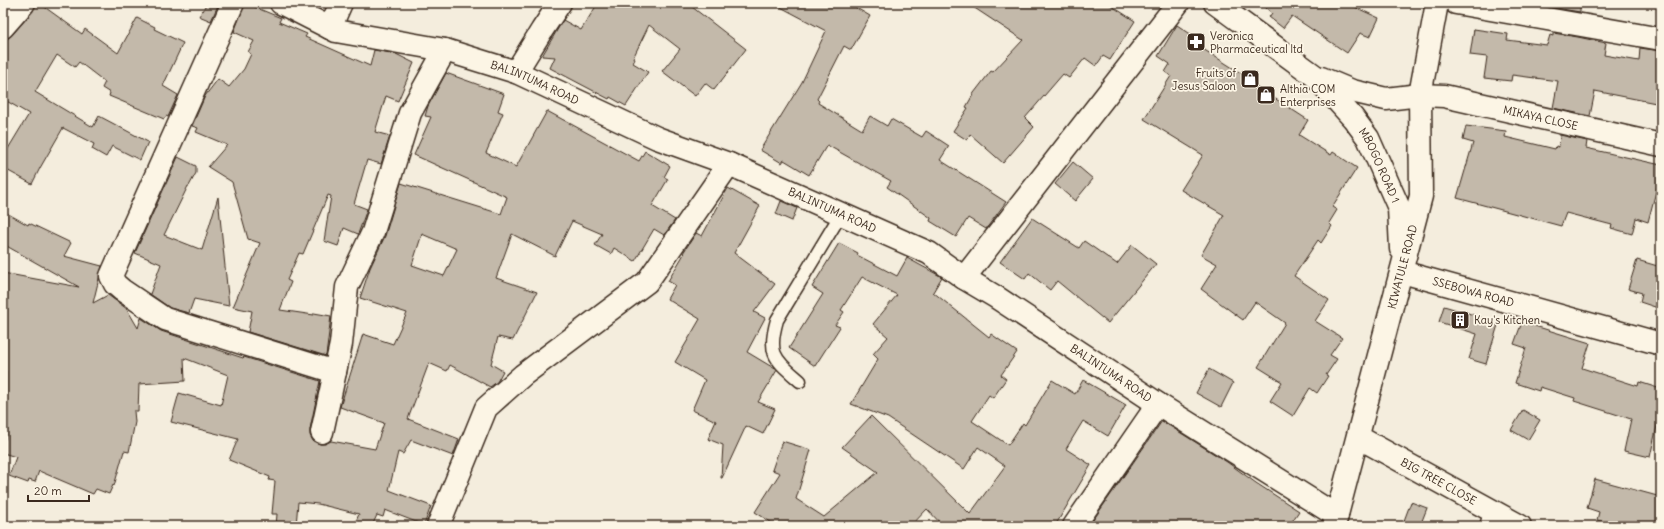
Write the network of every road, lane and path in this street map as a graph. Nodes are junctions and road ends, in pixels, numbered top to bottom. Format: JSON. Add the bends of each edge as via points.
{"nodes":[{"id":1,"x":24,"y":3,"type":"edge"},
{"id":2,"x":233,"y":3,"type":"edge"},
{"id":3,"x":281,"y":3,"type":"edge"},
{"id":4,"x":341,"y":3,"type":"edge"},
{"id":5,"x":560,"y":3,"type":"edge"},
{"id":6,"x":1178,"y":3,"type":"edge"},
{"id":7,"x":1437,"y":3,"type":"edge"},
{"id":8,"x":1456,"y":3,"type":"edge"},
{"id":9,"x":1223,"y":5,"type":"edge"},
{"id":10,"x":3,"y":27,"type":"edge"},
{"id":11,"x":330,"y":28,"type":"junction"},
{"id":12,"x":1661,"y":39,"type":"edge"},
{"id":13,"x":445,"y":50,"type":"junction"},
{"id":14,"x":516,"y":72,"type":"junction"},
{"id":15,"x":1315,"y":76,"type":"junction"},
{"id":16,"x":1420,"y":95,"type":"junction"},
{"id":17,"x":1661,"y":145,"type":"edge"},
{"id":18,"x":729,"y":164,"type":"junction"},
{"id":19,"x":841,"y":214,"type":"junction"},
{"id":20,"x":1402,"y":272,"type":"junction"},
{"id":21,"x":964,"y":278,"type":"junction"},
{"id":22,"x":1661,"y":344,"type":"edge"},
{"id":23,"x":335,"y":372,"type":"junction"},
{"id":24,"x":800,"y":381,"type":"dead end"},
{"id":25,"x":1158,"y":404,"type":"junction"},
{"id":26,"x":322,"y":432,"type":"dead end"},
{"id":27,"x":1358,"y":437,"type":"junction"},
{"id":28,"x":1488,"y":518,"type":"edge"},
{"id":29,"x":1336,"y":521,"type":"edge"},
{"id":30,"x":438,"y":526,"type":"edge"},
{"id":31,"x":1074,"y":526,"type":"edge"},
{"id":32,"x":1520,"y":526,"type":"edge"}],
"edges":[{"from":1,"to":10,"type":"street"},
{"from":2,"to":23,"type":"street","via":[[111,276],[114,284],[165,319]]},
{"from":3,"to":11,"type":"street","name":"BALINTUMA ROAD"},
{"from":4,"to":11,"type":"street"},
{"from":5,"to":14,"type":"street"},
{"from":6,"to":21,"type":"street"},
{"from":7,"to":16,"type":"street","name":"KIWATULE ROAD"},
{"from":8,"to":12,"type":"street"},
{"from":9,"to":15,"type":"street","name":"MBOGO ROAD 1"},
{"from":11,"to":13,"type":"street","name":"BALINTUMA ROAD"},
{"from":13,"to":14,"type":"street","name":"BALINTUMA ROAD"},
{"from":13,"to":23,"type":"street","via":[[410,113],[373,232],[347,287],[341,344]]},
{"from":14,"to":18,"type":"street","name":"BALINTUMA ROAD","via":[[657,138]]},
{"from":15,"to":16,"type":"street","name":"MBOGO ROAD 1","via":[[1352,91],[1386,99]]},
{"from":15,"to":20,"type":"street","name":"MBOGO ROAD 1","via":[[1368,138],[1399,208]]},
{"from":16,"to":17,"type":"street","name":"MIKAYA CLOSE","via":[[1450,98]]},
{"from":16,"to":20,"type":"street","name":"KIWATULE ROAD","via":[[1421,196]]},
{"from":18,"to":19,"type":"street","name":"BALINTUMA ROAD"},
{"from":18,"to":30,"type":"street","via":[[647,282],[523,375],[486,408]]},
{"from":19,"to":21,"type":"street","name":"BALINTUMA ROAD","via":[[928,254]]},
{"from":19,"to":24,"type":"lane","via":[[777,320],[772,336],[774,354]]},
{"from":20,"to":22,"type":"street","name":"SSEBOWA ROAD"},
{"from":20,"to":27,"type":"street","name":"KIWATULE ROAD"},
{"from":21,"to":25,"type":"street","name":"BALINTUMA ROAD"},
{"from":23,"to":26,"type":"street"},
{"from":25,"to":29,"type":"street","name":"BALINTUMA ROAD"},
{"from":25,"to":31,"type":"street"},
{"from":27,"to":28,"type":"street","name":"BIG TREE CLOSE"},
{"from":27,"to":29,"type":"street","name":"KIWATULE ROAD"},
{"from":28,"to":32,"type":"street","name":"BIG TREE CLOSE"}]}
